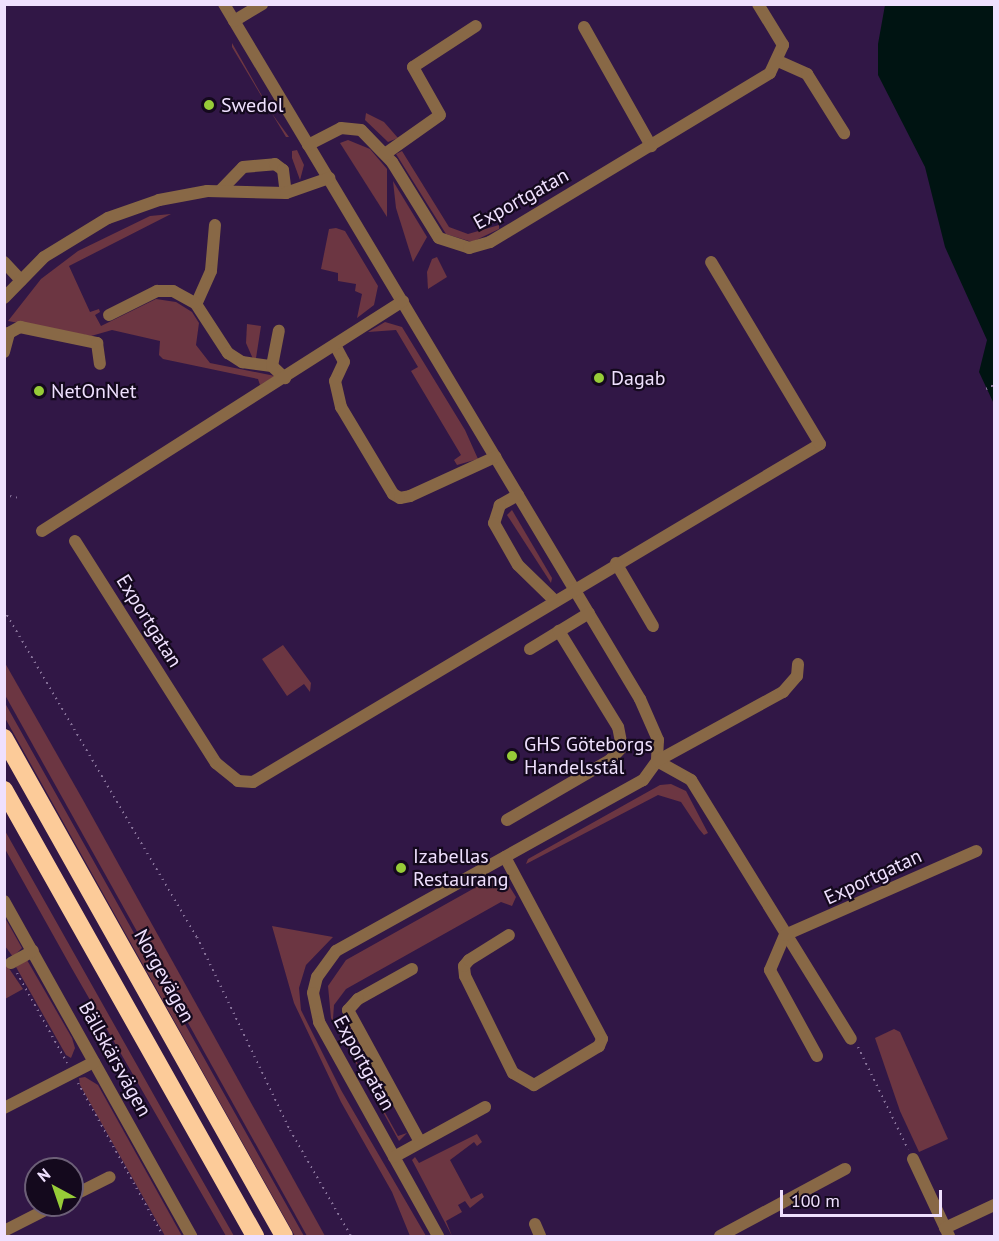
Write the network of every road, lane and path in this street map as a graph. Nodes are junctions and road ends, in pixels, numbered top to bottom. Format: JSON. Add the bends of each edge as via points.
{"nodes":[{"id":1,"x":224,"y":4,"type":"edge"},
{"id":2,"x":758,"y":4,"type":"edge"},
{"id":3,"x":262,"y":5,"type":"edge"},
{"id":4,"x":234,"y":21,"type":"junction"},
{"id":5,"x":476,"y":27,"type":"dead end"},
{"id":6,"x":584,"y":27,"type":"dead end"},
{"id":7,"x":780,"y":57,"type":"junction"},
{"id":8,"x":844,"y":133,"type":"dead end"},
{"id":9,"x":308,"y":145,"type":"junction"},
{"id":10,"x":651,"y":147,"type":"junction"},
{"id":11,"x":385,"y":154,"type":"junction"},
{"id":12,"x":329,"y":178,"type":"junction"},
{"id":13,"x":220,"y":191,"type":"junction"},
{"id":14,"x":286,"y":193,"type":"junction"},
{"id":15,"x":215,"y":225,"type":"dead end"},
{"id":16,"x":4,"y":262,"type":"edge"},
{"id":17,"x":711,"y":262,"type":"dead end"},
{"id":18,"x":21,"y":280,"type":"junction"},
{"id":19,"x":4,"y":298,"type":"edge"},
{"id":20,"x":403,"y":301,"type":"junction"},
{"id":21,"x":196,"y":304,"type":"junction"},
{"id":22,"x":109,"y":315,"type":"dead end"},
{"id":23,"x":279,"y":331,"type":"dead end"},
{"id":24,"x":335,"y":345,"type":"junction"},
{"id":25,"x":4,"y":352,"type":"edge"},
{"id":26,"x":100,"y":364,"type":"dead end"},
{"id":27,"x":272,"y":366,"type":"junction"},
{"id":28,"x":285,"y":378,"type":"junction"},
{"id":29,"x":994,"y":385,"type":"edge"},
{"id":30,"x":986,"y":389,"type":"dead end"},
{"id":31,"x":495,"y":457,"type":"junction"},
{"id":32,"x":4,"y":495,"type":"edge"},
{"id":33,"x":518,"y":495,"type":"junction"},
{"id":34,"x":19,"y":498,"type":"dead end"},
{"id":35,"x":42,"y":531,"type":"dead end"},
{"id":36,"x":75,"y":541,"type":"dead end"},
{"id":37,"x":616,"y":563,"type":"junction"},
{"id":38,"x":574,"y":588,"type":"junction"},
{"id":39,"x":554,"y":600,"type":"junction"},
{"id":40,"x":4,"y":610,"type":"edge"},
{"id":41,"x":589,"y":613,"type":"junction"},
{"id":42,"x":653,"y":626,"type":"dead end"},
{"id":43,"x":559,"y":631,"type":"junction"},
{"id":44,"x":530,"y":649,"type":"dead end"},
{"id":45,"x":798,"y":664,"type":"dead end"},
{"id":46,"x":4,"y":738,"type":"edge"},
{"id":47,"x":657,"y":761,"type":"junction"},
{"id":48,"x":4,"y":790,"type":"edge"},
{"id":49,"x":507,"y":820,"type":"dead end"},
{"id":50,"x":976,"y":851,"type":"dead end"},
{"id":51,"x":505,"y":857,"type":"junction"},
{"id":52,"x":4,"y":901,"type":"edge"},
{"id":53,"x":509,"y":935,"type":"dead end"},
{"id":54,"x":785,"y":936,"type":"junction"},
{"id":55,"x":33,"y":951,"type":"junction"},
{"id":56,"x":11,"y":963,"type":"joint"},
{"id":57,"x":412,"y":969,"type":"dead end"},
{"id":58,"x":851,"y":1039,"type":"joint"},
{"id":59,"x":817,"y":1056,"type":"dead end"},
{"id":60,"x":94,"y":1062,"type":"junction"},
{"id":61,"x":72,"y":1072,"type":"junction"},
{"id":62,"x":485,"y":1107,"type":"dead end"},
{"id":63,"x":4,"y":1108,"type":"edge"},
{"id":64,"x":420,"y":1142,"type":"junction"},
{"id":65,"x":394,"y":1157,"type":"junction"},
{"id":66,"x":913,"y":1160,"type":"joint"},
{"id":67,"x":845,"y":1169,"type":"dead end"},
{"id":68,"x":110,"y":1177,"type":"dead end"},
{"id":69,"x":84,"y":1190,"type":"edge"},
{"id":70,"x":994,"y":1205,"type":"edge"},
{"id":71,"x":31,"y":1217,"type":"edge"},
{"id":72,"x":535,"y":1224,"type":"dead end"},
{"id":73,"x":4,"y":1231,"type":"edge"},
{"id":74,"x":947,"y":1232,"type":"edge"},
{"id":75,"x":163,"y":1236,"type":"edge"},
{"id":76,"x":191,"y":1236,"type":"edge"},
{"id":77,"x":255,"y":1236,"type":"edge"},
{"id":78,"x":284,"y":1236,"type":"edge"},
{"id":79,"x":351,"y":1236,"type":"edge"},
{"id":80,"x":438,"y":1236,"type":"edge"},
{"id":81,"x":540,"y":1236,"type":"edge"},
{"id":82,"x":720,"y":1236,"type":"edge"}],
"edges":[{"from":1,"to":4,"type":"street"},
{"from":2,"to":7,"type":"street","via":[[783,45]]},
{"from":3,"to":4,"type":"street"},
{"from":4,"to":9,"type":"street"},
{"from":5,"to":11,"type":"street","via":[[413,68],[440,116]]},
{"from":6,"to":10,"type":"street"},
{"from":7,"to":8,"type":"street","via":[[807,74]]},
{"from":7,"to":10,"type":"street","name":"Exportgatan","via":[[762,79]]},
{"from":9,"to":11,"type":"street","name":"Exportgatan","via":[[329,132],[351,128],[368,134]]},
{"from":9,"to":12,"type":"street"},
{"from":10,"to":11,"type":"street","name":"Exportgatan","via":[[490,242],[470,248],[450,244],[432,231]]},
{"from":12,"to":14,"type":"street"},
{"from":12,"to":20,"type":"street"},
{"from":13,"to":14,"type":"street"},
{"from":13,"to":14,"type":"street","via":[[243,167],[275,164],[283,170]]},
{"from":13,"to":18,"type":"street","via":[[159,200],[108,218],[44,257]]},
{"from":15,"to":21,"type":"street","via":[[211,271]]},
{"from":16,"to":18,"type":"street"},
{"from":17,"to":37,"type":"street","name":"Exportgatan","via":[[820,444]]},
{"from":18,"to":19,"type":"street"},
{"from":20,"to":24,"type":"street"},
{"from":20,"to":31,"type":"street"},
{"from":21,"to":22,"type":"street","via":[[173,291],[157,291]]},
{"from":21,"to":27,"type":"street","via":[[228,353],[242,362]]},
{"from":23,"to":27,"type":"street"},
{"from":24,"to":28,"type":"street"},
{"from":24,"to":31,"type":"street","via":[[344,362],[335,381],[341,407],[393,494],[400,498],[410,496]]},
{"from":25,"to":26,"type":"street","via":[[7,336],[20,327],[96,343]]},
{"from":27,"to":28,"type":"street"},
{"from":28,"to":35,"type":"street"},
{"from":29,"to":30,"type":"path"},
{"from":31,"to":33,"type":"street"},
{"from":32,"to":34,"type":"path"},
{"from":33,"to":38,"type":"street"},
{"from":33,"to":39,"type":"street","via":[[500,505],[494,524],[518,565]]},
{"from":36,"to":39,"type":"street","name":"Exportgatan","via":[[216,763],[238,781],[253,782],[266,775]]},
{"from":37,"to":38,"type":"street","name":"Exportgatan"},
{"from":37,"to":42,"type":"street"},
{"from":38,"to":39,"type":"street","name":"Exportgatan"},
{"from":38,"to":41,"type":"street"},
{"from":40,"to":79,"type":"path","via":[[197,937],[290,1130]]},
{"from":41,"to":43,"type":"street"},
{"from":41,"to":47,"type":"street","via":[[655,728]]},
{"from":43,"to":44,"type":"street"},
{"from":43,"to":49,"type":"street","via":[[618,727],[622,747],[610,760]]},
{"from":45,"to":47,"type":"street","name":"Exportgatan","via":[[797,676],[783,692]]},
{"from":46,"to":78,"type":"highway","name":"Norgevägen"},
{"from":47,"to":51,"type":"street","name":"Exportgatan","via":[[643,780]]},
{"from":47,"to":54,"type":"street","via":[[690,780]]},
{"from":48,"to":77,"type":"highway"},
{"from":50,"to":54,"type":"street","name":"Exportgatan"},
{"from":51,"to":53,"type":"street","via":[[603,1039],[599,1046],[534,1085],[513,1073],[465,976],[464,966],[469,960]]},
{"from":51,"to":65,"type":"street","name":"Exportgatan","via":[[336,951],[317,977],[314,993],[319,1022]]},
{"from":52,"to":55,"type":"street","name":"Bällskärsvägen"},
{"from":54,"to":58,"type":"street"},
{"from":54,"to":59,"type":"street","via":[[770,970]]},
{"from":55,"to":56,"type":"street"},
{"from":55,"to":60,"type":"street","name":"Bällskärsvägen"},
{"from":56,"to":61,"type":"path"},
{"from":57,"to":64,"type":"street","via":[[358,999],[348,1010]]},
{"from":58,"to":66,"type":"path","via":[[866,1056]]},
{"from":60,"to":61,"type":"street"},
{"from":60,"to":76,"type":"street","name":"Bällskärsvägen"},
{"from":61,"to":63,"type":"street"},
{"from":61,"to":75,"type":"path"},
{"from":62,"to":64,"type":"street"},
{"from":64,"to":65,"type":"street"},
{"from":65,"to":80,"type":"street","name":"Exportgatan"},
{"from":66,"to":74,"type":"street"},
{"from":67,"to":82,"type":"street"},
{"from":68,"to":69,"type":"street"},
{"from":70,"to":74,"type":"street"},
{"from":71,"to":73,"type":"street"},
{"from":72,"to":81,"type":"street"}]}
